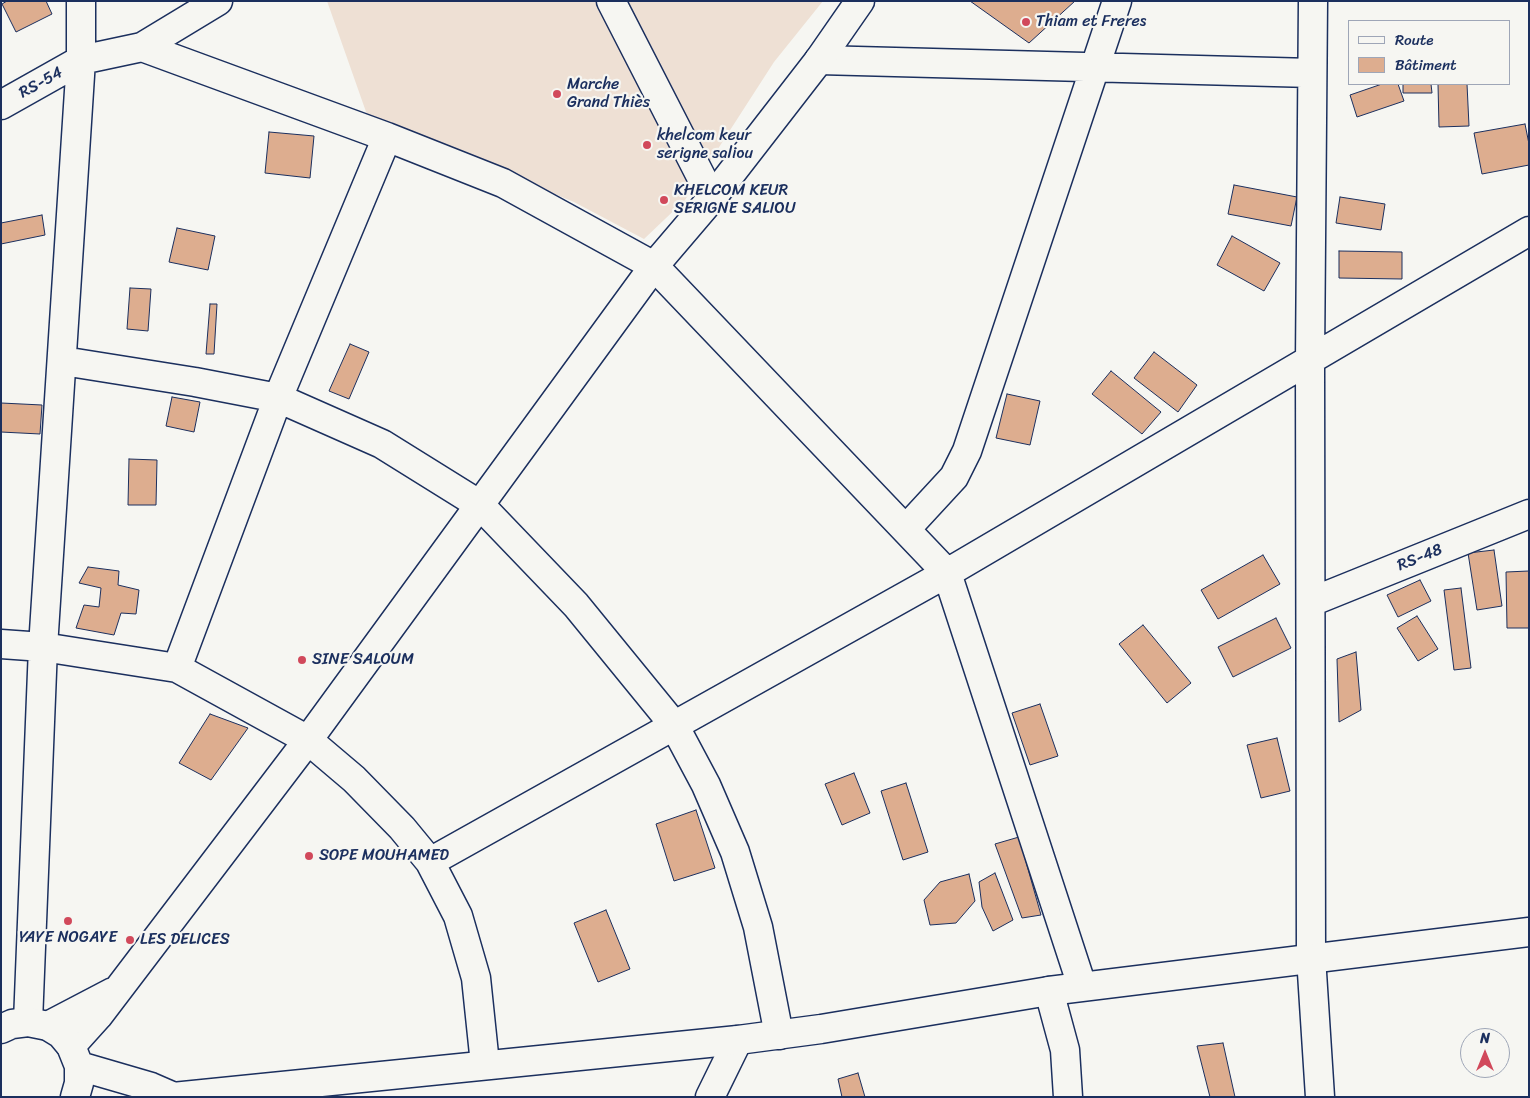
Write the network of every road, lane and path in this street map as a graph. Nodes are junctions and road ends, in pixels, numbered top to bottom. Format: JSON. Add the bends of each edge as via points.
{"nodes":[{"id":1,"x":81,"y":1,"type":"edge"},
{"id":2,"x":218,"y":1,"type":"edge"},
{"id":3,"x":611,"y":1,"type":"edge"},
{"id":4,"x":860,"y":1,"type":"edge"},
{"id":5,"x":1117,"y":1,"type":"edge"},
{"id":6,"x":1313,"y":1,"type":"edge"},
{"id":7,"x":142,"y":47,"type":"junction"},
{"id":8,"x":81,"y":60,"type":"junction"},
{"id":9,"x":818,"y":60,"type":"junction"},
{"id":10,"x":1094,"y":68,"type":"junction"},
{"id":11,"x":1312,"y":73,"type":"junction"},
{"id":12,"x":1,"y":105,"type":"edge"},
{"id":13,"x":387,"y":137,"type":"junction"},
{"id":14,"x":712,"y":198,"type":"junction"},
{"id":15,"x":1529,"y":231,"type":"edge"},
{"id":16,"x":654,"y":266,"type":"junction"},
{"id":17,"x":63,"y":361,"type":"junction"},
{"id":18,"x":1310,"y":361,"type":"junction"},
{"id":19,"x":278,"y":398,"type":"junction"},
{"id":20,"x":480,"y":505,"type":"junction"},
{"id":21,"x":1529,"y":514,"type":"edge"},
{"id":22,"x":906,"y":530,"type":"junction"},
{"id":23,"x":947,"y":573,"type":"junction"},
{"id":24,"x":1311,"y":602,"type":"junction"},
{"id":25,"x":1,"y":644,"type":"edge"},
{"id":26,"x":43,"y":647,"type":"junction"},
{"id":27,"x":177,"y":668,"type":"junction"},
{"id":28,"x":674,"y":725,"type":"junction"},
{"id":29,"x":308,"y":740,"type":"junction"},
{"id":30,"x":430,"y":862,"type":"junction"},
{"id":31,"x":1529,"y":932,"type":"edge"},
{"id":32,"x":1311,"y":958,"type":"junction"},
{"id":33,"x":1082,"y":986,"type":"junction"},
{"id":34,"x":119,"y":989,"type":"junction"},
{"id":35,"x":1049,"y":991,"type":"junction"},
{"id":36,"x":18,"y":1023,"type":"edge"},
{"id":37,"x":779,"y":1035,"type":"junction"},
{"id":38,"x":738,"y":1040,"type":"junction"},
{"id":39,"x":75,"y":1056,"type":"junction"},
{"id":40,"x":485,"y":1064,"type":"junction"},
{"id":41,"x":75,"y":1097,"type":"edge"},
{"id":42,"x":173,"y":1097,"type":"edge"},
{"id":43,"x":710,"y":1097,"type":"edge"},
{"id":44,"x":1068,"y":1097,"type":"edge"},
{"id":45,"x":1320,"y":1097,"type":"edge"}],
"edges":[{"from":1,"to":8,"type":"street"},
{"from":2,"to":7,"type":"street"},
{"from":3,"to":14,"type":"street"},
{"from":4,"to":9,"type":"street"},
{"from":5,"to":10,"type":"street"},
{"from":6,"to":11,"type":"street"},
{"from":7,"to":8,"type":"street","name":"RS-54"},
{"from":7,"to":13,"type":"street"},
{"from":8,"to":12,"type":"street","name":"RS-54"},
{"from":8,"to":17,"type":"street"},
{"from":9,"to":10,"type":"street"},
{"from":9,"to":14,"type":"street"},
{"from":10,"to":11,"type":"street"},
{"from":10,"to":22,"type":"street","via":[[967,451],[954,477]]},
{"from":11,"to":18,"type":"street"},
{"from":13,"to":16,"type":"street","via":[[503,183]]},
{"from":13,"to":19,"type":"street"},
{"from":14,"to":16,"type":"street"},
{"from":15,"to":18,"type":"street"},
{"from":16,"to":20,"type":"street"},
{"from":16,"to":22,"type":"street"},
{"from":17,"to":19,"type":"street"},
{"from":17,"to":26,"type":"street"},
{"from":18,"to":23,"type":"street"},
{"from":18,"to":24,"type":"street"},
{"from":19,"to":20,"type":"street","via":[[382,444]]},
{"from":19,"to":27,"type":"street"},
{"from":20,"to":28,"type":"street","via":[[576,605]]},
{"from":20,"to":29,"type":"street"},
{"from":21,"to":24,"type":"street","name":"RS-48"},
{"from":22,"to":23,"type":"street"},
{"from":23,"to":28,"type":"street"},
{"from":23,"to":33,"type":"street"},
{"from":24,"to":32,"type":"street"},
{"from":25,"to":26,"type":"street"},
{"from":26,"to":27,"type":"street"},
{"from":26,"to":36,"type":"street"},
{"from":27,"to":29,"type":"street"},
{"from":28,"to":30,"type":"street"},
{"from":28,"to":37,"type":"street","via":[[706,785],[735,852],[758,927]]},
{"from":29,"to":30,"type":"street","via":[[354,779]]},
{"from":29,"to":34,"type":"street"},
{"from":30,"to":40,"type":"street","via":[[458,916],[469,947],[476,978]]},
{"from":31,"to":32,"type":"street"},
{"from":32,"to":33,"type":"street"},
{"from":32,"to":45,"type":"street"},
{"from":33,"to":35,"type":"street"},
{"from":34,"to":36,"type":"street"},
{"from":34,"to":39,"type":"street"},
{"from":35,"to":37,"type":"street"},
{"from":35,"to":44,"type":"street","via":[[1065,1050]]},
{"from":36,"to":39,"type":"street","via":[[61,1034]]},
{"from":37,"to":38,"type":"street"},
{"from":38,"to":40,"type":"street"},
{"from":38,"to":43,"type":"street"},
{"from":39,"to":41,"type":"street","via":[[79,1083]]},
{"from":39,"to":42,"type":"street"},
{"from":40,"to":42,"type":"street"}]}
